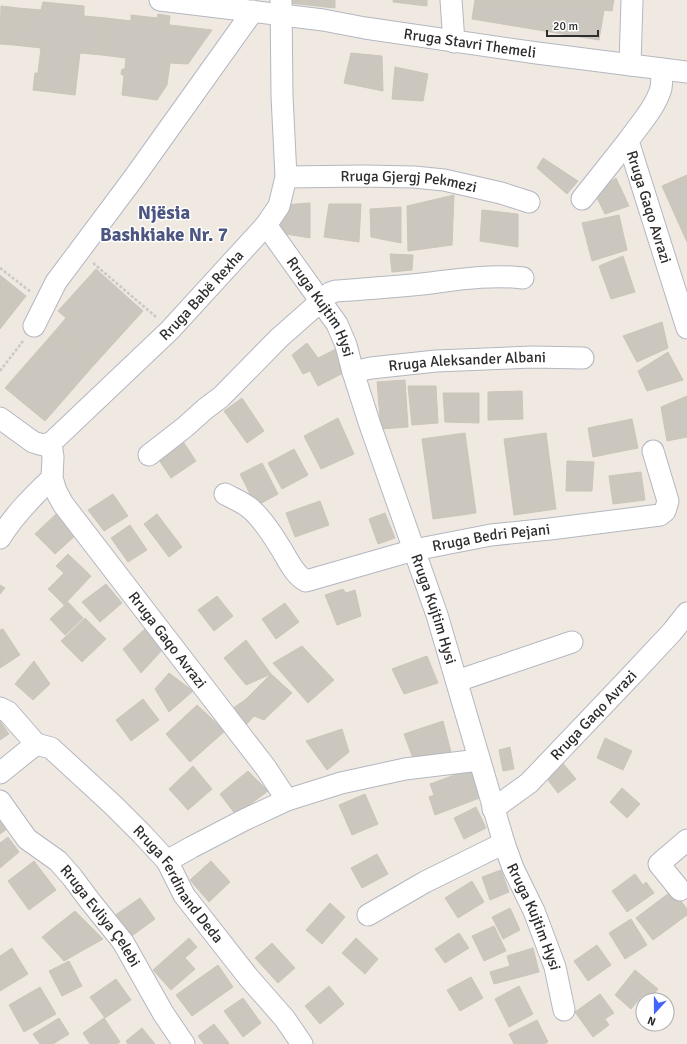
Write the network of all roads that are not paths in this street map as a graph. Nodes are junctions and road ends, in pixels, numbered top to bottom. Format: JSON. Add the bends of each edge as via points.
{"nodes":[{"id":1,"x":160,"y":0,"type":"edge"},
{"id":2,"x":451,"y":0,"type":"edge"},
{"id":3,"x":632,"y":0,"type":"edge"},
{"id":4,"x":281,"y":8,"type":"edge"},
{"id":5,"x":253,"y":11,"type":"junction"},
{"id":6,"x":454,"y":42,"type":"junction"},
{"id":7,"x":630,"y":66,"type":"junction"},
{"id":8,"x":662,"y":69,"type":"junction"},
{"id":9,"x":687,"y":72,"type":"edge"},
{"id":10,"x":628,"y":141,"type":"junction"},
{"id":11,"x":286,"y":177,"type":"junction"},
{"id":12,"x":582,"y":199,"type":"dead end"},
{"id":13,"x":529,"y":202,"type":"dead end"},
{"id":14,"x":266,"y":225,"type":"junction"},
{"id":15,"x":523,"y":278,"type":"dead end"},
{"id":16,"x":321,"y":302,"type":"junction"},
{"id":17,"x":34,"y":326,"type":"road end"},
{"id":18,"x":687,"y":328,"type":"edge"},
{"id":19,"x":582,"y":358,"type":"dead end"},
{"id":20,"x":353,"y":372,"type":"junction"},
{"id":21,"x":0,"y":418,"type":"edge"},
{"id":22,"x":51,"y":443,"type":"junction"},
{"id":23,"x":653,"y":451,"type":"dead end"},
{"id":24,"x":149,"y":455,"type":"dead end"},
{"id":25,"x":52,"y":478,"type":"junction"},
{"id":26,"x":225,"y":494,"type":"dead end"},
{"id":27,"x":0,"y":538,"type":"edge"},
{"id":28,"x":414,"y":550,"type":"junction"},
{"id":29,"x":687,"y":614,"type":"edge"},
{"id":30,"x":572,"y":642,"type":"dead end"},
{"id":31,"x":457,"y":681,"type":"junction"},
{"id":32,"x":0,"y":708,"type":"edge"},
{"id":33,"x":36,"y":744,"type":"junction"},
{"id":34,"x":479,"y":760,"type":"junction"},
{"id":35,"x":0,"y":773,"type":"edge"},
{"id":36,"x":288,"y":800,"type":"junction"},
{"id":37,"x":0,"y":801,"type":"edge"},
{"id":38,"x":493,"y":809,"type":"junction"},
{"id":39,"x":687,"y":840,"type":"edge"},
{"id":40,"x":504,"y":843,"type":"junction"},
{"id":41,"x":167,"y":861,"type":"junction"},
{"id":42,"x":680,"y":890,"type":"dead end"},
{"id":43,"x":368,"y":915,"type":"dead end"},
{"id":44,"x":564,"y":1010,"type":"dead end"},
{"id":45,"x":184,"y":1044,"type":"edge"},
{"id":46,"x":302,"y":1044,"type":"edge"}],
"edges":[{"from":1,"to":5,"type":"street","name":"Rruga Stavri Themeli"},
{"from":2,"to":6,"type":"street"},
{"from":3,"to":7,"type":"street"},
{"from":4,"to":5,"type":"street","name":"Rruga Stavri Themeli"},
{"from":4,"to":6,"type":"street","name":"Rruga Stavri Themeli","via":[[323,20]]},
{"from":4,"to":11,"type":"street","name":"Rruga Babë Rexha"},
{"from":5,"to":17,"type":"street","via":[[56,282]]},
{"from":6,"to":7,"type":"street","name":"Rruga Stavri Themeli"},
{"from":7,"to":8,"type":"street","name":"Rruga Stavri Themeli"},
{"from":8,"to":9,"type":"street","name":"Rruga Stavri Themeli"},
{"from":8,"to":10,"type":"street","name":"Rruga Gaqo Avrazi","via":[[657,99]]},
{"from":10,"to":12,"type":"street"},
{"from":10,"to":18,"type":"street","name":"Rruga Gaqo Avrazi"},
{"from":11,"to":13,"type":"street","name":"Rruga Gjergj Pekmezi","via":[[400,177],[444,180]]},
{"from":11,"to":14,"type":"street","name":"Rruga Babë Rexha","via":[[279,206]]},
{"from":14,"to":16,"type":"street","name":"Rruga Kujtim Hysi"},
{"from":14,"to":22,"type":"street","name":"Rruga Babë Rexha","via":[[170,330]]},
{"from":15,"to":16,"type":"street","via":[[490,277],[336,291]]},
{"from":16,"to":20,"type":"street","name":"Rruga Kujtim Hysi","via":[[340,330]]},
{"from":16,"to":24,"type":"street","via":[[279,338],[221,397]]},
{"from":19,"to":20,"type":"street","name":"Rruga Aleksander Albani","via":[[436,360]]},
{"from":20,"to":28,"type":"street","name":"Rruga Kujtim Hysi"},
{"from":21,"to":22,"type":"street","via":[[33,442],[43,445]]},
{"from":22,"to":25,"type":"street"},
{"from":23,"to":28,"type":"street","name":"Rruga Bedri Pejani","via":[[668,501],[665,511],[660,515],[490,535]]},
{"from":25,"to":27,"type":"street","via":[[22,508]]},
{"from":25,"to":36,"type":"street","name":"Rruga Gaqo Avrazi","via":[[63,504]]},
{"from":26,"to":28,"type":"street","name":"Rruga Bedri Pejani","via":[[251,509],[297,574],[306,581]]},
{"from":28,"to":31,"type":"street","name":"Rruga Kujtim Hysi"},
{"from":29,"to":38,"type":"street","name":"Rruga Gaqo Avrazi","via":[[529,784]]},
{"from":30,"to":31,"type":"street"},
{"from":31,"to":34,"type":"street","name":"Rruga Kujtim Hysi"},
{"from":32,"to":33,"type":"street","via":[[8,712]]},
{"from":33,"to":35,"type":"street"},
{"from":33,"to":41,"type":"street","name":"Rruga Ferdinand Deda","via":[[51,748],[113,805]]},
{"from":34,"to":36,"type":"street","via":[[405,769],[341,783]]},
{"from":34,"to":38,"type":"street","name":"Rruga Kujtim Hysi"},
{"from":36,"to":41,"type":"street"},
{"from":37,"to":45,"type":"street","name":"Rruga Evliya Çelebi","via":[[27,839],[58,861],[72,876],[123,942],[163,1013]]},
{"from":38,"to":40,"type":"street","name":"Rruga Kujtim Hysi"},
{"from":39,"to":42,"type":"street","via":[[659,864]]},
{"from":40,"to":43,"type":"street","via":[[425,882]]},
{"from":40,"to":44,"type":"street","name":"Rruga Kujtim Hysi","via":[[555,967]]},
{"from":41,"to":46,"type":"street","name":"Rruga Ferdinand Deda","via":[[184,894]]}]}
